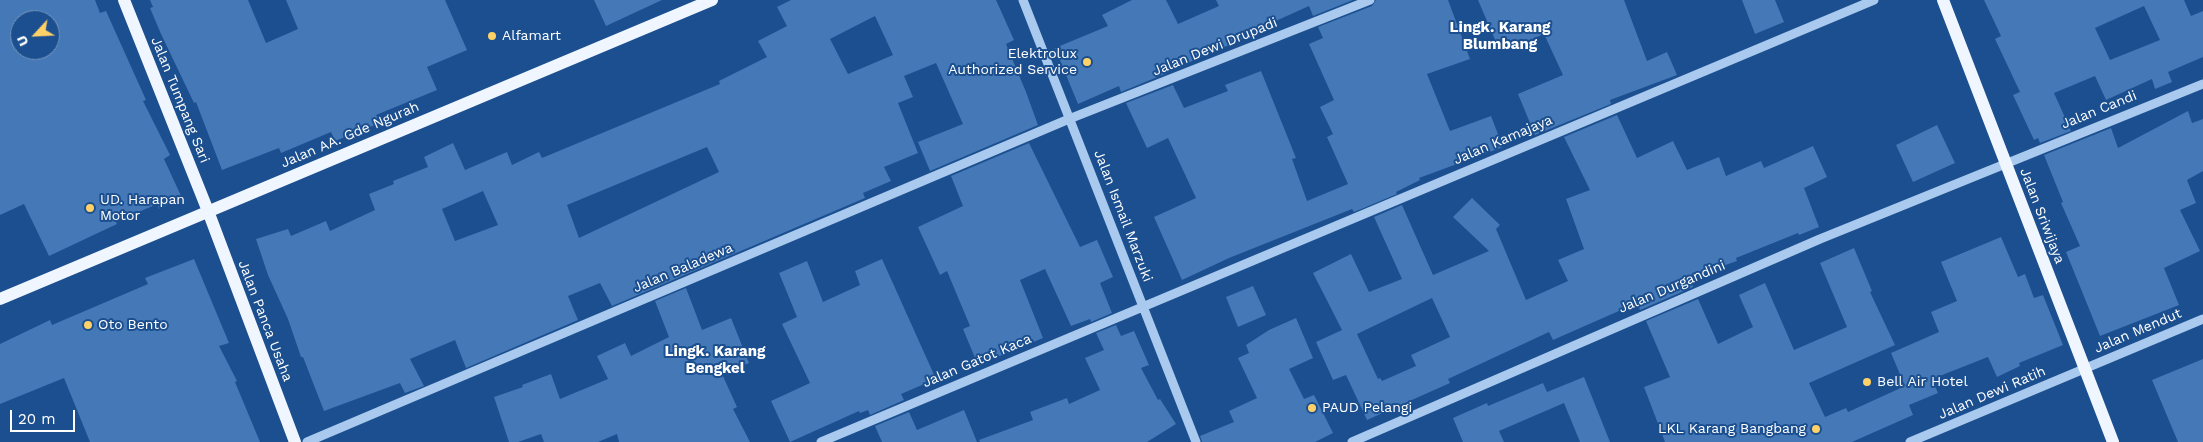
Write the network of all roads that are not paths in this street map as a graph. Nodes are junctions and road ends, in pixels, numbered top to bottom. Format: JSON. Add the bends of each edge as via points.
{"nodes":[{"id":1,"x":124,"y":0,"type":"edge"},
{"id":2,"x":712,"y":0,"type":"edge"},
{"id":3,"x":1023,"y":0,"type":"edge"},
{"id":4,"x":1370,"y":0,"type":"edge"},
{"id":5,"x":1874,"y":0,"type":"edge"},
{"id":6,"x":1943,"y":0,"type":"edge"},
{"id":7,"x":2203,"y":84,"type":"edge"},
{"id":8,"x":1070,"y":119,"type":"junction"},
{"id":9,"x":2006,"y":163,"type":"junction"},
{"id":10,"x":208,"y":211,"type":"junction"},
{"id":11,"x":0,"y":299,"type":"edge"},
{"id":12,"x":1143,"y":306,"type":"junction"},
{"id":13,"x":2203,"y":319,"type":"edge"},
{"id":14,"x":2084,"y":369,"type":"junction"},
{"id":15,"x":295,"y":442,"type":"edge"},
{"id":16,"x":307,"y":442,"type":"edge"},
{"id":17,"x":822,"y":442,"type":"edge"},
{"id":18,"x":1196,"y":442,"type":"edge"},
{"id":19,"x":1352,"y":442,"type":"edge"},
{"id":20,"x":1910,"y":442,"type":"edge"},
{"id":21,"x":2113,"y":442,"type":"edge"}],
"edges":[{"from":1,"to":10,"type":"main road","name":"Jalan Tumpang Sari"},
{"from":2,"to":10,"type":"main road","name":"Jalan AA. Gde Ngurah"},
{"from":3,"to":8,"type":"street","name":"Jalan Ismail Marzuki"},
{"from":4,"to":8,"type":"street","name":"Jalan Dewi Drupadi"},
{"from":5,"to":12,"type":"street","name":"Jalan Kamajaya"},
{"from":6,"to":9,"type":"main road","name":"Jalan Sriwijaya"},
{"from":7,"to":9,"type":"street","name":"Jalan Candi"},
{"from":8,"to":12,"type":"street","name":"Jalan Ismail Marzuki"},
{"from":8,"to":16,"type":"street","name":"Jalan Baladewa"},
{"from":9,"to":14,"type":"main road","name":"Jalan Sriwijaya"},
{"from":9,"to":19,"type":"street","name":"Jalan Durgandini","via":[[1671,302]]},
{"from":10,"to":11,"type":"main road","name":"Jalan AA. Gde Ngurah"},
{"from":10,"to":15,"type":"main road","name":"Jalan Panca Usaha"},
{"from":12,"to":17,"type":"street","name":"Jalan Gatot Kaca"},
{"from":12,"to":18,"type":"street","name":"Jalan Ismail Marzuki"},
{"from":13,"to":14,"type":"street","name":"Jalan Mendut"},
{"from":14,"to":20,"type":"street","name":"Jalan Dewi Ratih"},
{"from":14,"to":21,"type":"main road","name":"Jalan Sriwijaya"}]}
